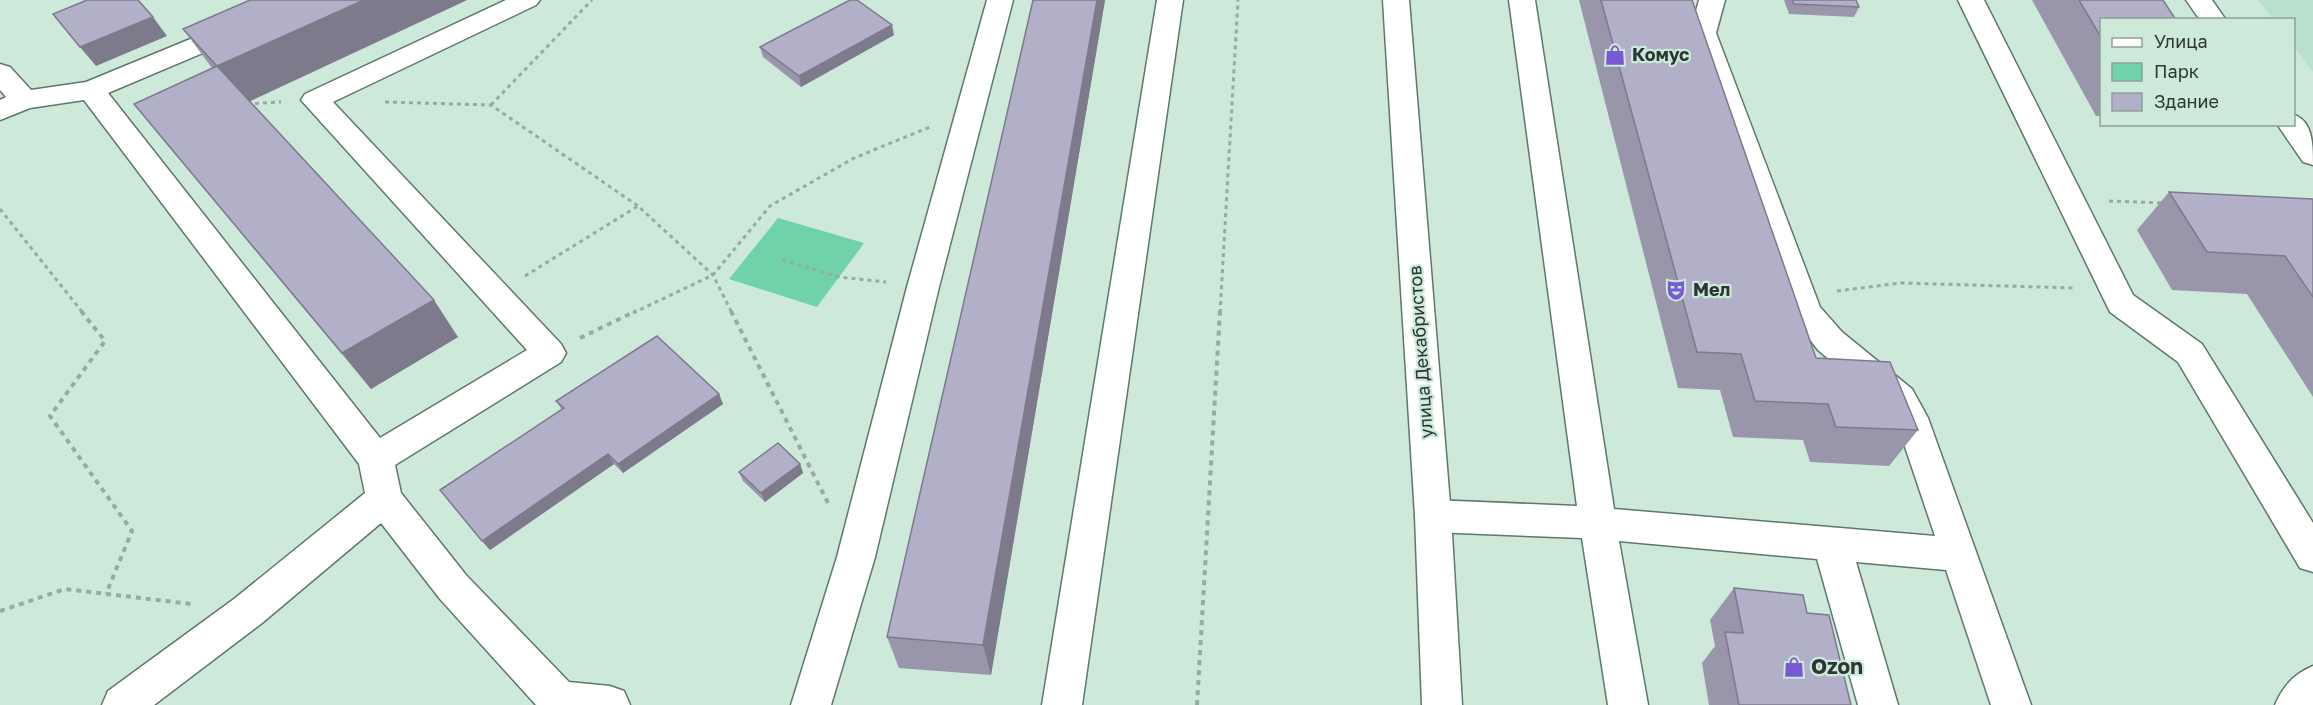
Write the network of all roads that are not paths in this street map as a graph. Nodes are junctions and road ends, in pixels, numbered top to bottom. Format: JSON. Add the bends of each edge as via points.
{"nodes":[{"id":1,"x":307,"y":0,"type":"edge"},
{"id":2,"x":527,"y":0,"type":"edge"},
{"id":3,"x":1000,"y":0,"type":"edge"},
{"id":4,"x":1170,"y":0,"type":"edge"},
{"id":5,"x":1396,"y":0,"type":"edge"},
{"id":6,"x":1522,"y":0,"type":"edge"},
{"id":7,"x":1712,"y":0,"type":"edge"},
{"id":8,"x":1971,"y":0,"type":"edge"},
{"id":9,"x":2199,"y":0,"type":"edge"},
{"id":10,"x":2212,"y":18,"type":"edge"},
{"id":11,"x":0,"y":73,"type":"edge"},
{"id":12,"x":91,"y":90,"type":"junction"},
{"id":13,"x":12,"y":106,"type":"edge"},
{"id":14,"x":2291,"y":126,"type":"edge"},
{"id":15,"x":2313,"y":155,"type":"edge"},
{"id":16,"x":376,"y":459,"type":"junction"},
{"id":17,"x":384,"y":499,"type":"junction"},
{"id":18,"x":1433,"y":516,"type":"junction"},
{"id":19,"x":1598,"y":523,"type":"junction"},
{"id":20,"x":1832,"y":544,"type":"junction"},
{"id":21,"x":1960,"y":555,"type":"junction"},
{"id":22,"x":2313,"y":556,"type":"edge"},
{"id":23,"x":2313,"y":685,"type":"edge"},
{"id":24,"x":558,"y":702,"type":"edge"},
{"id":25,"x":122,"y":705,"type":"edge"},
{"id":26,"x":610,"y":705,"type":"edge"},
{"id":27,"x":811,"y":705,"type":"edge"},
{"id":28,"x":1062,"y":705,"type":"edge"},
{"id":29,"x":1442,"y":705,"type":"edge"},
{"id":30,"x":1628,"y":705,"type":"edge"},
{"id":31,"x":1878,"y":705,"type":"edge"},
{"id":32,"x":2011,"y":705,"type":"edge"},
{"id":33,"x":2295,"y":705,"type":"edge"}],
"edges":[{"from":1,"to":12,"type":"main road"},
{"from":2,"to":16,"type":"main road","via":[[315,100],[549,352]]},
{"from":3,"to":27,"type":"main road","via":[[856,557]]},
{"from":4,"to":28,"type":"main road"},
{"from":5,"to":18,"type":"main road","name":"улица Декабристов"},
{"from":6,"to":19,"type":"main road"},
{"from":7,"to":21,"type":"main road","via":[[1703,33],[1806,313],[1830,341],[1900,399],[1916,428]]},
{"from":8,"to":22,"type":"main road","via":[[2121,303],[2190,353]]},
{"from":9,"to":10,"type":"main road"},
{"from":11,"to":13,"type":"main road"},
{"from":12,"to":13,"type":"main road"},
{"from":12,"to":16,"type":"main road"},
{"from":14,"to":15,"type":"main road"},
{"from":16,"to":17,"type":"main road"},
{"from":17,"to":24,"type":"main road","via":[[453,587]]},
{"from":17,"to":25,"type":"main road","via":[[248,611]]},
{"from":18,"to":19,"type":"main road"},
{"from":18,"to":29,"type":"main road","name":"улица Декабристов"},
{"from":19,"to":20,"type":"main road"},
{"from":19,"to":30,"type":"main road"},
{"from":20,"to":21,"type":"main road"},
{"from":20,"to":31,"type":"main road"},
{"from":21,"to":32,"type":"main road"},
{"from":23,"to":33,"type":"main road"},
{"from":24,"to":26,"type":"main road"}]}
